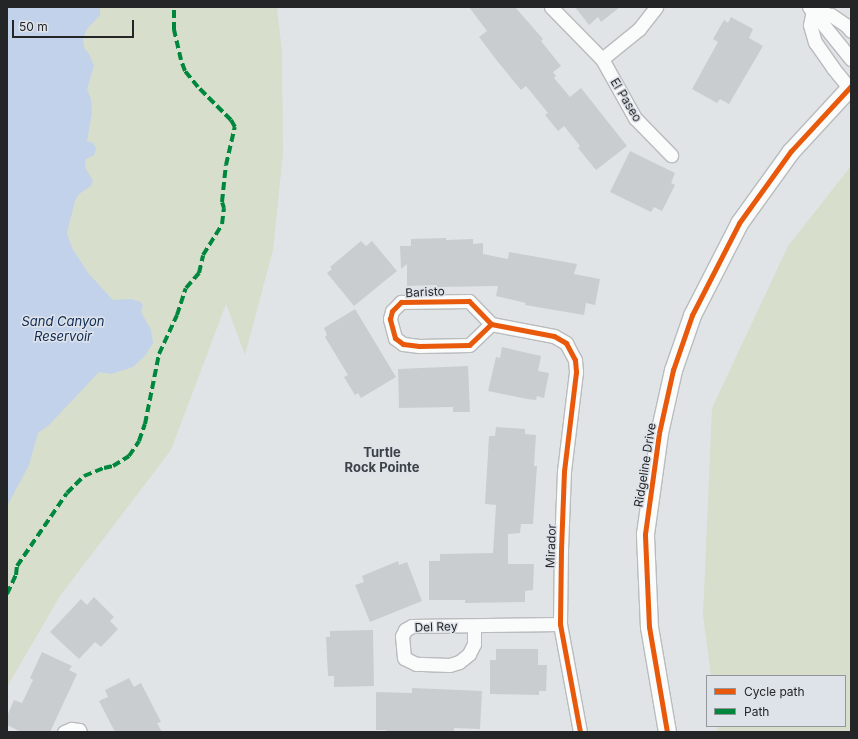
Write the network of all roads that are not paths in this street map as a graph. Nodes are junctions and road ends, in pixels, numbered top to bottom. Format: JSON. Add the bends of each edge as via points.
{"nodes":[{"id":1,"x":551,"y":7,"type":"edge"},
{"id":2,"x":656,"y":7,"type":"edge"},
{"id":3,"x":813,"y":8,"type":"edge"},
{"id":4,"x":851,"y":31,"type":"edge"},
{"id":5,"x":602,"y":59,"type":"junction"},
{"id":6,"x":851,"y":59,"type":"edge"},
{"id":7,"x":850,"y":87,"type":"edge"},
{"id":8,"x":671,"y":154,"type":"dead end"},
{"id":9,"x":491,"y":324,"type":"junction"},
{"id":10,"x":560,"y":624,"type":"junction"},
{"id":11,"x":474,"y":626,"type":"junction"},
{"id":12,"x":64,"y":732,"type":"edge"},
{"id":13,"x":80,"y":732,"type":"edge"},
{"id":14,"x":580,"y":732,"type":"edge"},
{"id":15,"x":667,"y":732,"type":"edge"}],
"edges":[{"from":1,"to":5,"type":"street","name":"El Paseo"},
{"from":2,"to":5,"type":"street","via":[[639,29]]},
{"from":3,"to":4,"type":"street","via":[[831,15]]},
{"from":3,"to":6,"type":"street"},
{"from":3,"to":7,"type":"street","via":[[810,25],[815,42]]},
{"from":5,"to":8,"type":"street","name":"El Paseo","via":[[635,118]]},
{"from":7,"to":15,"type":"street","name":"Ridgeline Drive","via":[[791,151],[739,223],[692,315],[674,370],[659,433],[645,534],[649,627]]},
{"from":9,"to":9,"type":"street","name":"Baristo","via":[[469,301],[401,302],[392,310],[390,319],[395,338],[403,344],[419,346],[470,344]]},
{"from":9,"to":10,"type":"street","name":"Mirador","via":[[554,336],[566,343],[576,360],[564,471]]},
{"from":10,"to":11,"type":"street","name":"Del Rey"},
{"from":10,"to":14,"type":"street","name":"Mirador"},
{"from":11,"to":11,"type":"street","name":"Del Rey","via":[[412,626],[405,630],[402,636],[404,658],[416,664],[449,665],[459,662],[469,654],[474,644]]},
{"from":12,"to":13,"type":"street","via":[[71,729]]}]}
